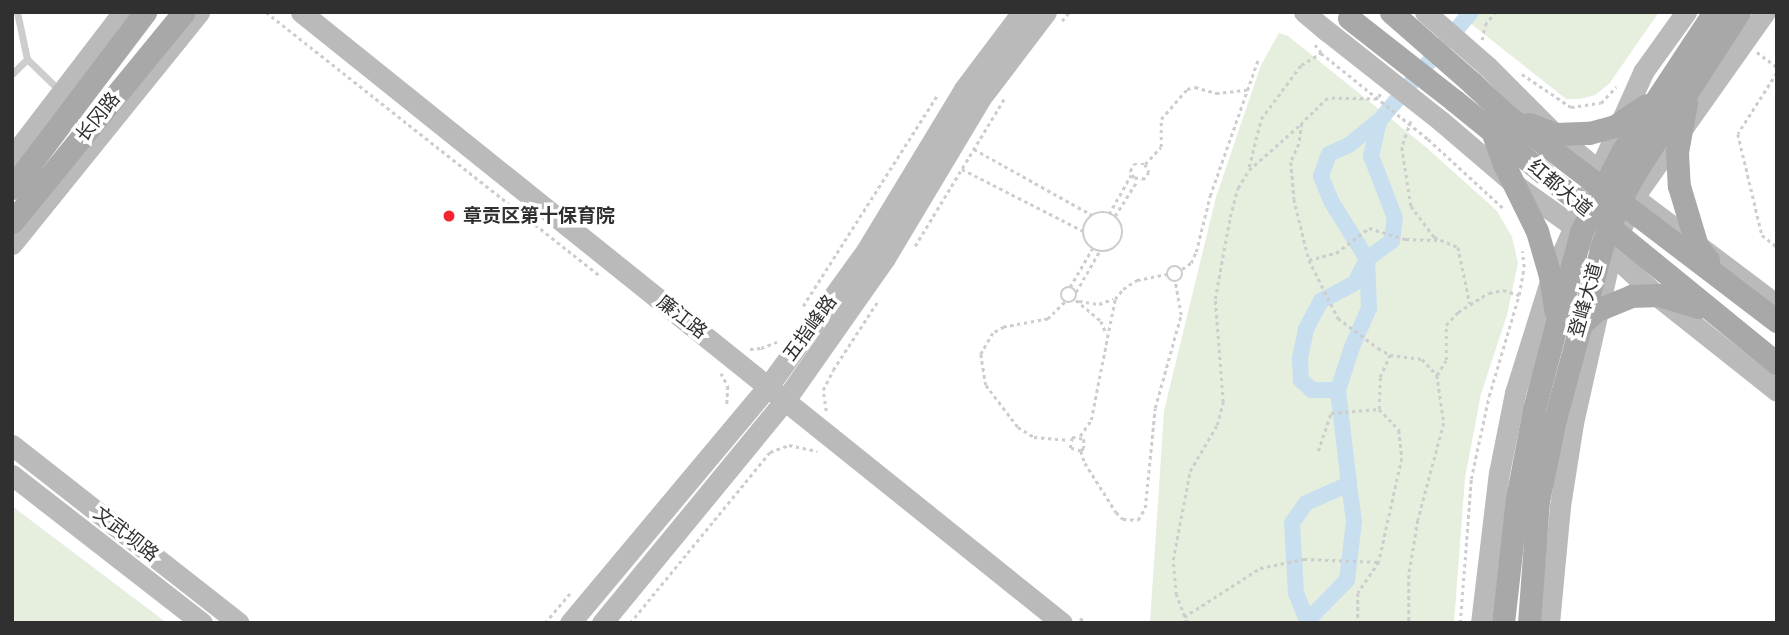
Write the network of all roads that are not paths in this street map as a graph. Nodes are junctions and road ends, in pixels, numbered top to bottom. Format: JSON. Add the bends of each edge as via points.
{"nodes":[{"id":1,"x":17,"y":12,"type":"edge"},
{"id":2,"x":145,"y":12,"type":"edge"},
{"id":3,"x":184,"y":12,"type":"edge"},
{"id":4,"x":199,"y":12,"type":"edge"},
{"id":5,"x":301,"y":12,"type":"edge"},
{"id":6,"x":1022,"y":12,"type":"edge"},
{"id":7,"x":1304,"y":12,"type":"edge"},
{"id":8,"x":1391,"y":12,"type":"edge"},
{"id":9,"x":1425,"y":12,"type":"edge"},
{"id":10,"x":1686,"y":12,"type":"edge"},
{"id":11,"x":1714,"y":12,"type":"edge"},
{"id":12,"x":1740,"y":12,"type":"edge"},
{"id":13,"x":1765,"y":12,"type":"edge"},
{"id":14,"x":120,"y":15,"type":"edge"},
{"id":15,"x":1346,"y":15,"type":"edge"},
{"id":16,"x":1054,"y":17,"type":"edge"},
{"id":17,"x":27,"y":59,"type":"junction"},
{"id":18,"x":101,"y":67,"type":"junction"},
{"id":19,"x":12,"y":74,"type":"edge"},
{"id":20,"x":1667,"y":82,"type":"junction"},
{"id":21,"x":1690,"y":86,"type":"junction"},
{"id":22,"x":61,"y":92,"type":"junction"},
{"id":23,"x":1499,"y":122,"type":"junction"},
{"id":24,"x":1621,"y":123,"type":"junction"},
{"id":25,"x":1555,"y":134,"type":"junction"},
{"id":26,"x":1679,"y":135,"type":"junction"},
{"id":27,"x":27,"y":138,"type":"junction"},
{"id":28,"x":12,"y":157,"type":"edge"},
{"id":29,"x":14,"y":186,"type":"edge"},
{"id":30,"x":1517,"y":186,"type":"junction"},
{"id":31,"x":1615,"y":189,"type":"junction"},
{"id":32,"x":1581,"y":219,"type":"junction"},
{"id":33,"x":12,"y":222,"type":"edge"},
{"id":34,"x":1610,"y":240,"type":"junction"},
{"id":35,"x":12,"y":244,"type":"edge"},
{"id":36,"x":1697,"y":246,"type":"junction"},
{"id":37,"x":1716,"y":272,"type":"junction"},
{"id":38,"x":1550,"y":278,"type":"junction"},
{"id":39,"x":1656,"y":295,"type":"junction"},
{"id":40,"x":1777,"y":305,"type":"edge"},
{"id":41,"x":1597,"y":310,"type":"junction"},
{"id":42,"x":1714,"y":313,"type":"junction"},
{"id":43,"x":1777,"y":321,"type":"edge"},
{"id":44,"x":1568,"y":324,"type":"junction"},
{"id":45,"x":1777,"y":364,"type":"edge"},
{"id":46,"x":769,"y":385,"type":"junction"},
{"id":47,"x":1777,"y":391,"type":"edge"},
{"id":48,"x":786,"y":399,"type":"junction"},
{"id":49,"x":12,"y":445,"type":"edge"},
{"id":50,"x":12,"y":475,"type":"edge"},
{"id":51,"x":1069,"y":619,"type":"edge"},
{"id":52,"x":202,"y":623,"type":"edge"},
{"id":53,"x":239,"y":623,"type":"edge"},
{"id":54,"x":570,"y":623,"type":"edge"},
{"id":55,"x":601,"y":623,"type":"edge"},
{"id":56,"x":1481,"y":623,"type":"edge"},
{"id":57,"x":1503,"y":623,"type":"edge"},
{"id":58,"x":1529,"y":623,"type":"edge"},
{"id":59,"x":1549,"y":623,"type":"edge"}],
"edges":[{"from":1,"to":17,"type":"lane"},
{"from":2,"to":18,"type":"main road","name":"长冈路"},
{"from":3,"to":33,"type":"main road","name":"长冈路"},
{"from":4,"to":35,"type":"street"},
{"from":5,"to":46,"type":"street","name":"廉江路"},
{"from":6,"to":46,"type":"street","name":"五指峰路","via":[[964,89],[866,251]]},
{"from":7,"to":30,"type":"street","bridge":true,"via":[[1435,130]]},
{"from":8,"to":23,"type":"main road","name":"红都大道","bridge":true,"via":[[1472,83]]},
{"from":9,"to":25,"type":"street","bridge":true},
{"from":10,"to":24,"type":"street","via":[[1643,72]]},
{"from":11,"to":20,"type":"main road","name":"登峰大道"},
{"from":12,"to":21,"type":"main road","name":"登峰大道"},
{"from":13,"to":26,"type":"street"},
{"from":14,"to":18,"type":"main road"},
{"from":14,"to":22,"type":"street"},
{"from":15,"to":23,"type":"main road","name":"红都大道","bridge":true,"via":[[1455,101]]},
{"from":16,"to":48,"type":"street","name":"五指峰路","via":[[981,99],[885,258]]},
{"from":17,"to":19,"type":"lane"},
{"from":17,"to":22,"type":"lane"},
{"from":18,"to":29,"type":"main road","name":"长冈路"},
{"from":20,"to":24,"type":"main road"},
{"from":20,"to":31,"type":"main road","name":"登峰大道"},
{"from":21,"to":26,"type":"main road"},
{"from":21,"to":31,"type":"main road","name":"登峰大道"},
{"from":22,"to":27,"type":"street"},
{"from":23,"to":25,"type":"main road"},
{"from":23,"to":30,"type":"main road","via":[[1503,162]]},
{"from":23,"to":31,"type":"main road","name":"红都大道"},
{"from":23,"to":32,"type":"main road","name":"红都大道"},
{"from":24,"to":25,"type":"main road","via":[[1590,133]]},
{"from":24,"to":31,"type":"street"},
{"from":25,"to":31,"type":"street"},
{"from":26,"to":31,"type":"street"},
{"from":26,"to":36,"type":"main road","via":[[1679,186]]},
{"from":27,"to":28,"type":"street"},
{"from":27,"to":29,"type":"main road"},
{"from":30,"to":32,"type":"street"},
{"from":30,"to":38,"type":"main road","via":[[1537,231]]},
{"from":31,"to":32,"type":"main road","name":"登峰大道"},
{"from":31,"to":34,"type":"main road","name":"登峰大道"},
{"from":31,"to":36,"type":"street"},
{"from":31,"to":37,"type":"main road","name":"红都大道"},
{"from":32,"to":34,"type":"main road","name":"红都大道"},
{"from":32,"to":38,"type":"street"},
{"from":32,"to":44,"type":"main road","name":"登峰大道"},
{"from":34,"to":39,"type":"street"},
{"from":34,"to":41,"type":"street"},
{"from":34,"to":42,"type":"main road","name":"红都大道"},
{"from":34,"to":44,"type":"main road","name":"登峰大道"},
{"from":36,"to":37,"type":"main road"},
{"from":36,"to":40,"type":"street"},
{"from":37,"to":43,"type":"main road","name":"红都大道"},
{"from":38,"to":44,"type":"main road"},
{"from":38,"to":56,"type":"street","via":[[1515,393],[1499,473]]},
{"from":39,"to":41,"type":"main road","via":[[1631,296]]},
{"from":39,"to":42,"type":"main road"},
{"from":39,"to":47,"type":"street"},
{"from":41,"to":44,"type":"main road"},
{"from":41,"to":59,"type":"street","via":[[1562,492]]},
{"from":42,"to":45,"type":"main road","name":"红都大道"},
{"from":44,"to":57,"type":"main road","name":"登峰大道","via":[[1534,410]]},
{"from":44,"to":58,"type":"main road","name":"登峰大道","via":[[1538,500]]},
{"from":46,"to":48,"type":"street","name":"廉江路"},
{"from":46,"to":54,"type":"street","name":"五指峰路"},
{"from":48,"to":51,"type":"street","name":"廉江路"},
{"from":48,"to":55,"type":"street","name":"五指峰路"},
{"from":49,"to":53,"type":"street","name":"文武坝路"},
{"from":50,"to":52,"type":"street","name":"文武坝路"}]}
